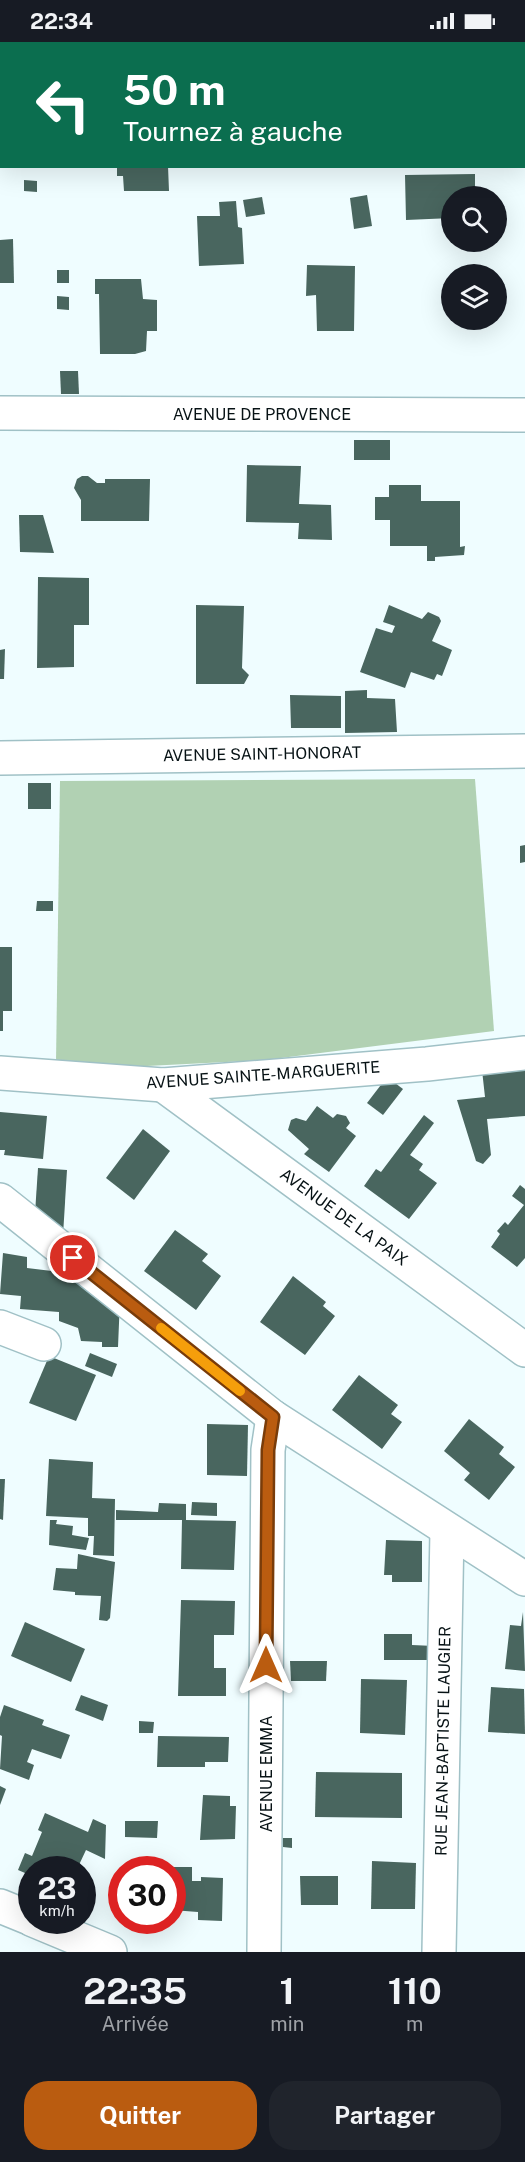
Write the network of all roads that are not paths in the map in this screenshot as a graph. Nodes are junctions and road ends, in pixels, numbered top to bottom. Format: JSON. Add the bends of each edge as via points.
{"nodes":[{"id":1,"x":0,"y":413,"type":"edge"},
{"id":2,"x":525,"y":415,"type":"edge"},
{"id":3,"x":525,"y":751,"type":"edge"},
{"id":4,"x":0,"y":758,"type":"edge"},
{"id":5,"x":525,"y":1053,"type":"edge"},
{"id":6,"x":0,"y":1073,"type":"edge"},
{"id":7,"x":163,"y":1084,"type":"junction"},
{"id":8,"x":0,"y":1200,"type":"edge"},
{"id":9,"x":0,"y":1327,"type":"edge"},
{"id":10,"x":44,"y":1344,"type":"dead end"},
{"id":11,"x":525,"y":1350,"type":"edge"},
{"id":12,"x":273,"y":1417,"type":"junction"},
{"id":13,"x":447,"y":1531,"type":"junction"},
{"id":14,"x":525,"y":1579,"type":"edge"},
{"id":15,"x":0,"y":1906,"type":"edge"},
{"id":16,"x":18,"y":1914,"type":"edge"},
{"id":17,"x":66,"y":1934,"type":"edge"},
{"id":18,"x":110,"y":1952,"type":"edge"},
{"id":19,"x":264,"y":1952,"type":"edge"},
{"id":20,"x":439,"y":1952,"type":"edge"}],
"edges":[{"from":1,"to":2,"type":"street","name":"AVENUE DE PROVENCE"},
{"from":3,"to":4,"type":"street","name":"AVENUE SAINT-HONORAT"},
{"from":5,"to":7,"type":"street","name":"AVENUE SAINTE-MARGUERITE"},
{"from":6,"to":7,"type":"street","name":"AVENUE SAINTE-MARGUERITE"},
{"from":7,"to":11,"type":"street","name":"AVENUE DE LA PAIX"},
{"from":8,"to":12,"type":"street"},
{"from":9,"to":10,"type":"street"},
{"from":12,"to":13,"type":"street"},
{"from":12,"to":19,"type":"street","name":"AVENUE EMMA","via":[[268,1450]]},
{"from":13,"to":14,"type":"street"},
{"from":13,"to":20,"type":"street","name":"RUE JEAN-BAPTISTE LAUGIER"},
{"from":15,"to":16,"type":"street"},
{"from":17,"to":18,"type":"street"}]}
